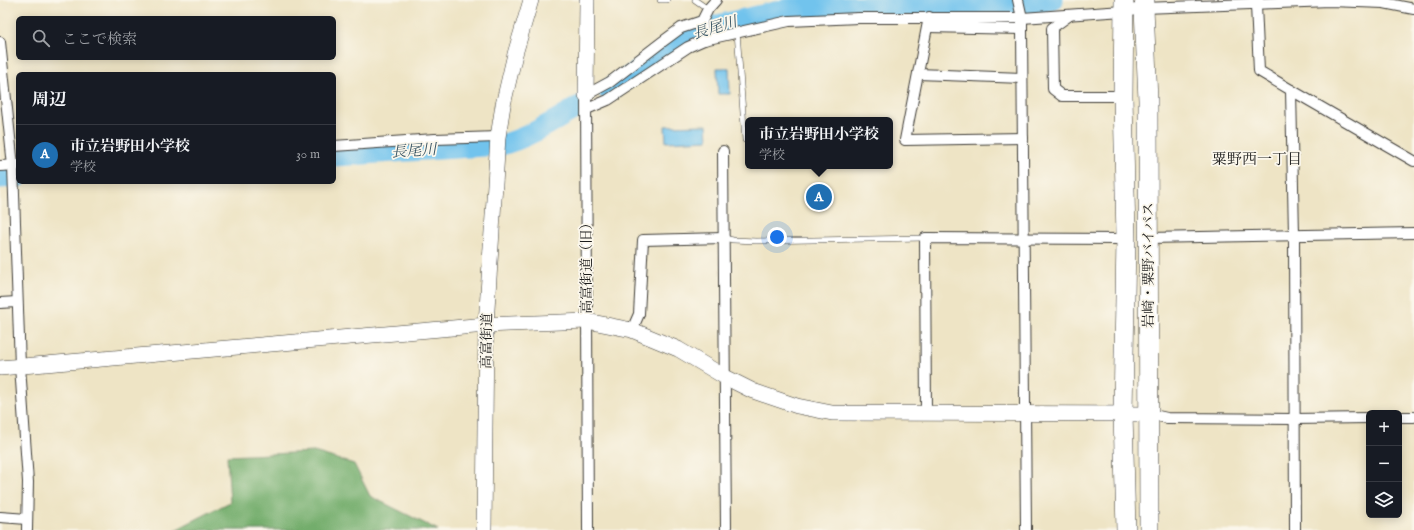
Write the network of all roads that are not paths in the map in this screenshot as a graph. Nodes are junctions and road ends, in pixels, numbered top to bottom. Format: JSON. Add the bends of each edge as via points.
{"nodes":[{"id":1,"x":531,"y":0,"type":"edge"},
{"id":2,"x":587,"y":0,"type":"edge"},
{"id":3,"x":660,"y":0,"type":"edge"},
{"id":4,"x":667,"y":0,"type":"edge"},
{"id":5,"x":695,"y":0,"type":"edge"},
{"id":6,"x":716,"y":0,"type":"edge"},
{"id":7,"x":1018,"y":0,"type":"edge"},
{"id":8,"x":1145,"y":4,"type":"edge"},
{"id":9,"x":1256,"y":5,"type":"junction"},
{"id":10,"x":1123,"y":6,"type":"edge"},
{"id":11,"x":708,"y":9,"type":"junction"},
{"id":12,"x":1414,"y":9,"type":"edge"},
{"id":13,"x":1071,"y":14,"type":"junction"},
{"id":14,"x":1022,"y":18,"type":"junction"},
{"id":15,"x":702,"y":22,"type":"junction"},
{"id":16,"x":929,"y":22,"type":"junction"},
{"id":17,"x":1022,"y":29,"type":"junction"},
{"id":18,"x":737,"y":32,"type":"junction"},
{"id":19,"x":704,"y":39,"type":"junction"},
{"id":20,"x":0,"y":42,"type":"edge"},
{"id":21,"x":663,"y":43,"type":"junction"},
{"id":22,"x":672,"y":55,"type":"junction"},
{"id":23,"x":918,"y":74,"type":"junction"},
{"id":24,"x":1022,"y":78,"type":"junction"},
{"id":25,"x":1291,"y":90,"type":"junction"},
{"id":26,"x":1123,"y":96,"type":"junction"},
{"id":27,"x":587,"y":102,"type":"junction"},
{"id":28,"x":498,"y":137,"type":"junction"},
{"id":29,"x":1023,"y":138,"type":"junction"},
{"id":30,"x":745,"y":140,"type":"dead end"},
{"id":31,"x":336,"y":146,"type":"edge"},
{"id":32,"x":723,"y":151,"type":"dead end"},
{"id":33,"x":1413,"y":158,"type":"edge"},
{"id":34,"x":0,"y":166,"type":"edge"},
{"id":35,"x":14,"y":167,"type":"edge"},
{"id":36,"x":1414,"y":233,"type":"edge"},
{"id":37,"x":1294,"y":235,"type":"junction"},
{"id":38,"x":724,"y":238,"type":"junction"},
{"id":39,"x":925,"y":238,"type":"junction"},
{"id":40,"x":1023,"y":238,"type":"junction"},
{"id":41,"x":1149,"y":238,"type":"junction"},
{"id":42,"x":1126,"y":239,"type":"junction"},
{"id":43,"x":18,"y":302,"type":"junction"},
{"id":44,"x":0,"y":303,"type":"edge"},
{"id":45,"x":587,"y":320,"type":"junction"},
{"id":46,"x":486,"y":325,"type":"junction"},
{"id":47,"x":632,"y":330,"type":"junction"},
{"id":48,"x":20,"y":366,"type":"junction"},
{"id":49,"x":0,"y":368,"type":"edge"},
{"id":50,"x":725,"y":377,"type":"junction"},
{"id":51,"x":1024,"y":413,"type":"junction"},
{"id":52,"x":1123,"y":413,"type":"junction"},
{"id":53,"x":926,"y":414,"type":"junction"},
{"id":54,"x":1149,"y":414,"type":"junction"},
{"id":55,"x":1402,"y":417,"type":"edge"},
{"id":56,"x":1414,"y":417,"type":"edge"},
{"id":57,"x":1366,"y":418,"type":"edge"},
{"id":58,"x":1293,"y":419,"type":"junction"},
{"id":59,"x":0,"y":517,"type":"edge"},
{"id":60,"x":27,"y":519,"type":"junction"},
{"id":61,"x":27,"y":530,"type":"edge"},
{"id":62,"x":484,"y":530,"type":"edge"},
{"id":63,"x":588,"y":530,"type":"edge"},
{"id":64,"x":726,"y":530,"type":"edge"},
{"id":65,"x":1026,"y":530,"type":"edge"},
{"id":66,"x":1126,"y":530,"type":"edge"},
{"id":67,"x":1149,"y":530,"type":"edge"},
{"id":68,"x":1295,"y":530,"type":"edge"}],
"edges":[{"from":1,"to":28,"type":"street","via":[[515,54]]},
{"from":2,"to":27,"type":"street","name":"高富街道（旧）"},
{"from":3,"to":4,"type":"lane"},
{"from":5,"to":11,"type":"lane"},
{"from":6,"to":11,"type":"street"},
{"from":7,"to":14,"type":"street"},
{"from":8,"to":9,"type":"street"},
{"from":8,"to":10,"type":"street"},
{"from":8,"to":41,"type":"highway","name":"岩崎・粟野バイパス"},
{"from":9,"to":12,"type":"street","via":[[1330,1],[1384,3]]},
{"from":9,"to":25,"type":"street","via":[[1259,71]]},
{"from":10,"to":13,"type":"street"},
{"from":10,"to":26,"type":"highway","name":"岩崎・粟野バイパス"},
{"from":11,"to":15,"type":"street"},
{"from":13,"to":14,"type":"street"},
{"from":13,"to":26,"type":"street","via":[[1052,28],[1053,89],[1062,96]]},
{"from":14,"to":16,"type":"street"},
{"from":14,"to":17,"type":"street"},
{"from":15,"to":19,"type":"street"},
{"from":15,"to":21,"type":"street","via":[[681,28]]},
{"from":16,"to":17,"type":"street"},
{"from":16,"to":18,"type":"street","via":[[789,21]]},
{"from":16,"to":23,"type":"street"},
{"from":17,"to":24,"type":"street"},
{"from":18,"to":19,"type":"street"},
{"from":18,"to":30,"type":"lane"},
{"from":19,"to":22,"type":"street"},
{"from":20,"to":35,"type":"street"},
{"from":21,"to":22,"type":"street"},
{"from":21,"to":27,"type":"street"},
{"from":22,"to":27,"type":"street","via":[[608,100]]},
{"from":23,"to":24,"type":"street"},
{"from":23,"to":29,"type":"street","via":[[905,140]]},
{"from":24,"to":29,"type":"street"},
{"from":25,"to":33,"type":"street"},
{"from":25,"to":37,"type":"street"},
{"from":26,"to":42,"type":"highway","name":"岩崎・粟野バイパス"},
{"from":27,"to":45,"type":"street","name":"高富街道（旧）"},
{"from":28,"to":31,"type":"street"},
{"from":28,"to":46,"type":"street","name":"高富街道"},
{"from":29,"to":40,"type":"street"},
{"from":32,"to":38,"type":"street"},
{"from":34,"to":35,"type":"street"},
{"from":35,"to":43,"type":"street"},
{"from":36,"to":37,"type":"street"},
{"from":37,"to":41,"type":"street"},
{"from":37,"to":58,"type":"street"},
{"from":38,"to":39,"type":"lane","via":[[756,241]]},
{"from":38,"to":47,"type":"street","via":[[643,240],[639,314]]},
{"from":38,"to":50,"type":"street"},
{"from":39,"to":40,"type":"street"},
{"from":39,"to":53,"type":"street"},
{"from":40,"to":42,"type":"street"},
{"from":40,"to":51,"type":"street"},
{"from":41,"to":54,"type":"highway","name":"岩崎・粟野バイパス"},
{"from":42,"to":52,"type":"highway","name":"岩崎・粟野バイパス"},
{"from":43,"to":44,"type":"street"},
{"from":43,"to":48,"type":"street"},
{"from":45,"to":46,"type":"street"},
{"from":45,"to":47,"type":"street"},
{"from":45,"to":63,"type":"street","name":"高富街道（旧）"},
{"from":46,"to":48,"type":"street"},
{"from":46,"to":62,"type":"street","name":"高富街道"},
{"from":47,"to":50,"type":"street","via":[[678,349]]},
{"from":48,"to":49,"type":"street"},
{"from":48,"to":60,"type":"street","via":[[28,482]]},
{"from":50,"to":53,"type":"street","via":[[753,392],[825,412]]},
{"from":50,"to":64,"type":"street"},
{"from":51,"to":52,"type":"street"},
{"from":51,"to":53,"type":"street"},
{"from":51,"to":65,"type":"street"},
{"from":52,"to":54,"type":"street"},
{"from":52,"to":66,"type":"highway","name":"岩崎・粟野バイパス"},
{"from":54,"to":58,"type":"street","via":[[1167,418]]},
{"from":54,"to":67,"type":"highway","name":"岩崎・粟野バイパス"},
{"from":55,"to":56,"type":"street"},
{"from":57,"to":58,"type":"street"},
{"from":58,"to":68,"type":"street"},
{"from":59,"to":60,"type":"street"},
{"from":60,"to":61,"type":"street"}]}
